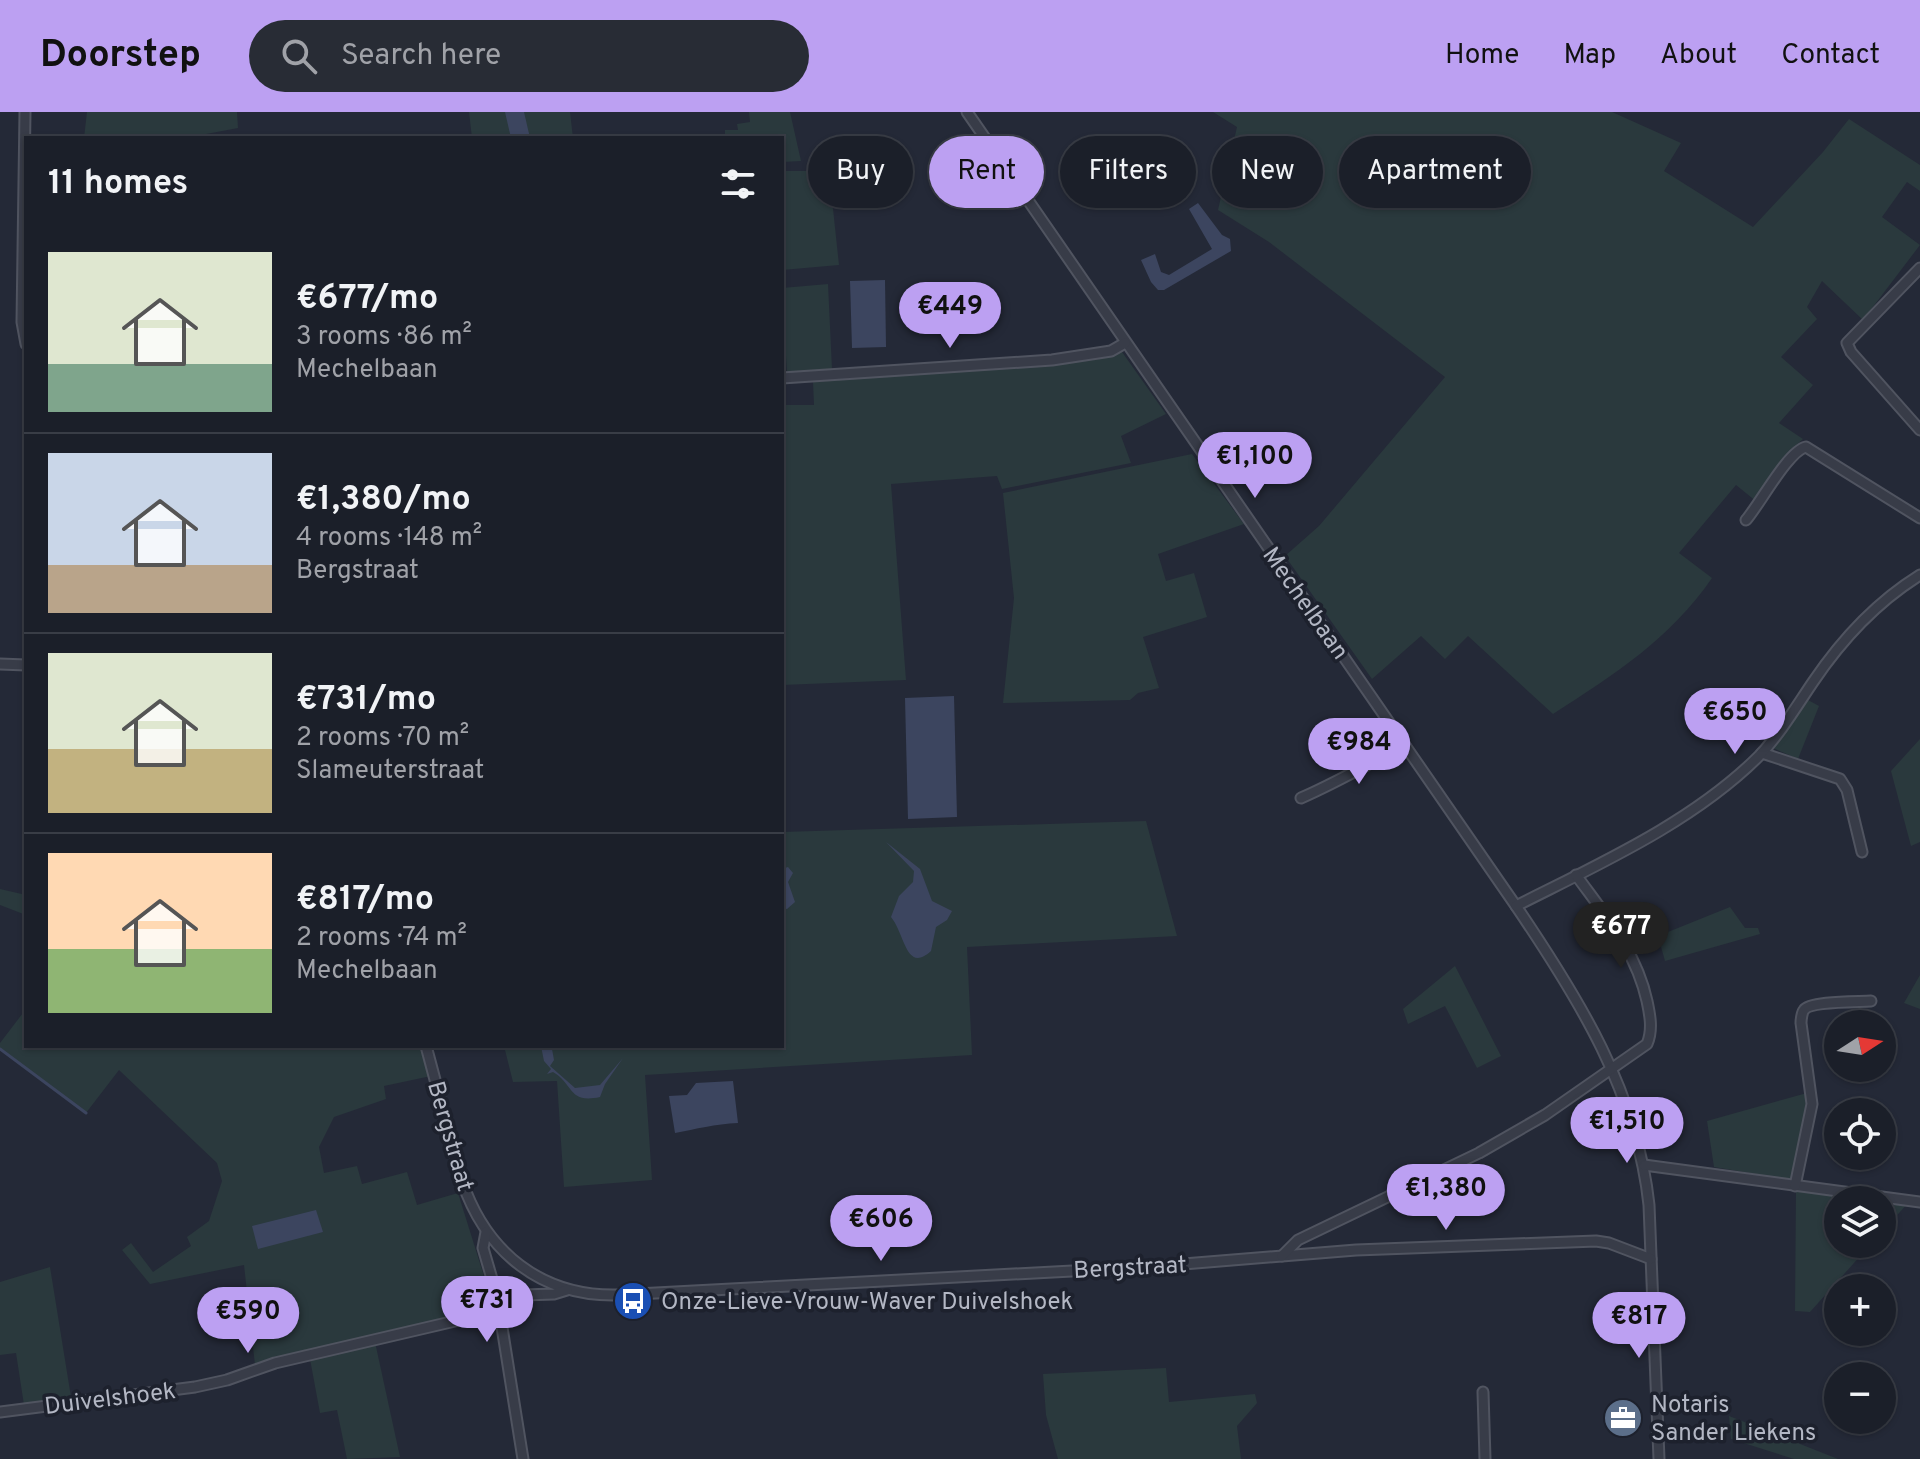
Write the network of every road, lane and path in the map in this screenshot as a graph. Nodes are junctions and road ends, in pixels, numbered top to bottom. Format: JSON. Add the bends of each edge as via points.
{"nodes":[{"id":1,"x":25,"y":112,"type":"edge"},
{"id":2,"x":967,"y":112,"type":"edge"},
{"id":3,"x":25,"y":136,"type":"edge"},
{"id":4,"x":24,"y":182,"type":"edge"},
{"id":5,"x":1920,"y":268,"type":"edge"},
{"id":6,"x":24,"y":333,"type":"edge"},
{"id":7,"x":1125,"y":343,"type":"junction"},
{"id":8,"x":784,"y":378,"type":"edge"},
{"id":9,"x":1920,"y":430,"type":"edge"},
{"id":10,"x":1920,"y":518,"type":"edge"},
{"id":11,"x":1746,"y":520,"type":"dead end"},
{"id":12,"x":1920,"y":575,"type":"edge"},
{"id":13,"x":0,"y":664,"type":"edge"},
{"id":14,"x":24,"y":665,"type":"edge"},
{"id":15,"x":1405,"y":745,"type":"junction"},
{"id":16,"x":1762,"y":753,"type":"junction"},
{"id":17,"x":1301,"y":798,"type":"dead end"},
{"id":18,"x":1862,"y":852,"type":"dead end"},
{"id":19,"x":1576,"y":875,"type":"junction"},
{"id":20,"x":1516,"y":906,"type":"junction"},
{"id":21,"x":1871,"y":1001,"type":"dead end"},
{"id":22,"x":427,"y":1048,"type":"edge"},
{"id":23,"x":1612,"y":1070,"type":"junction"},
{"id":24,"x":1644,"y":1165,"type":"junction"},
{"id":25,"x":1795,"y":1186,"type":"junction"},
{"id":26,"x":1920,"y":1202,"type":"edge"},
{"id":27,"x":486,"y":1232,"type":"junction"},
{"id":28,"x":1282,"y":1256,"type":"junction"},
{"id":29,"x":1651,"y":1259,"type":"junction"},
{"id":30,"x":567,"y":1290,"type":"junction"},
{"id":31,"x":497,"y":1296,"type":"junction"},
{"id":32,"x":498,"y":1311,"type":"junction"},
{"id":33,"x":1483,"y":1392,"type":"dead end"},
{"id":34,"x":0,"y":1412,"type":"edge"},
{"id":35,"x":523,"y":1459,"type":"edge"},
{"id":36,"x":1485,"y":1459,"type":"edge"},
{"id":37,"x":1659,"y":1459,"type":"edge"}],
"edges":[{"from":1,"to":3,"type":"street"},
{"from":2,"to":7,"type":"street","name":"Mechelbaan"},
{"from":4,"to":6,"type":"street"},
{"from":5,"to":9,"type":"street","via":[[1847,343]]},
{"from":7,"to":8,"type":"street","via":[[1111,351],[1052,360]]},
{"from":7,"to":15,"type":"street","name":"Mechelbaan"},
{"from":10,"to":11,"type":"street","via":[[1806,447],[1795,451]]},
{"from":12,"to":16,"type":"street","via":[[1851,632]]},
{"from":13,"to":14,"type":"street"},
{"from":15,"to":17,"type":"street"},
{"from":15,"to":20,"type":"street","name":"Mechelbaan"},
{"from":16,"to":18,"type":"street","via":[[1840,779]]},
{"from":16,"to":19,"type":"street","via":[[1695,808]]},
{"from":19,"to":20,"type":"street"},
{"from":19,"to":23,"type":"street","via":[[1628,947],[1641,975],[1650,1017],[1647,1044]]},
{"from":20,"to":23,"type":"street","name":"Mechelbaan","via":[[1566,983]]},
{"from":21,"to":25,"type":"street","via":[[1803,1011],[1812,1104]]},
{"from":22,"to":27,"type":"street","name":"Bergstraat","via":[[467,1198]]},
{"from":23,"to":24,"type":"street","name":"Mechelbaan"},
{"from":23,"to":28,"type":"street","via":[[1492,1145],[1298,1240]]},
{"from":24,"to":25,"type":"street"},
{"from":24,"to":29,"type":"street","name":"Mechelbaan"},
{"from":25,"to":26,"type":"street"},
{"from":27,"to":30,"type":"street","name":"Bergstraat","via":[[516,1262]]},
{"from":27,"to":31,"type":"street","via":[[483,1248]]},
{"from":28,"to":29,"type":"street","name":"Bergstraat","via":[[1596,1241]]},
{"from":28,"to":30,"type":"street","name":"Bergstraat","via":[[631,1294]]},
{"from":29,"to":37,"type":"street","name":"Mechelbaan"},
{"from":30,"to":31,"type":"street"},
{"from":31,"to":32,"type":"street"},
{"from":32,"to":34,"type":"street","name":"Duivelshoek","via":[[195,1387]]},
{"from":32,"to":35,"type":"street"},
{"from":33,"to":36,"type":"street"}]}
